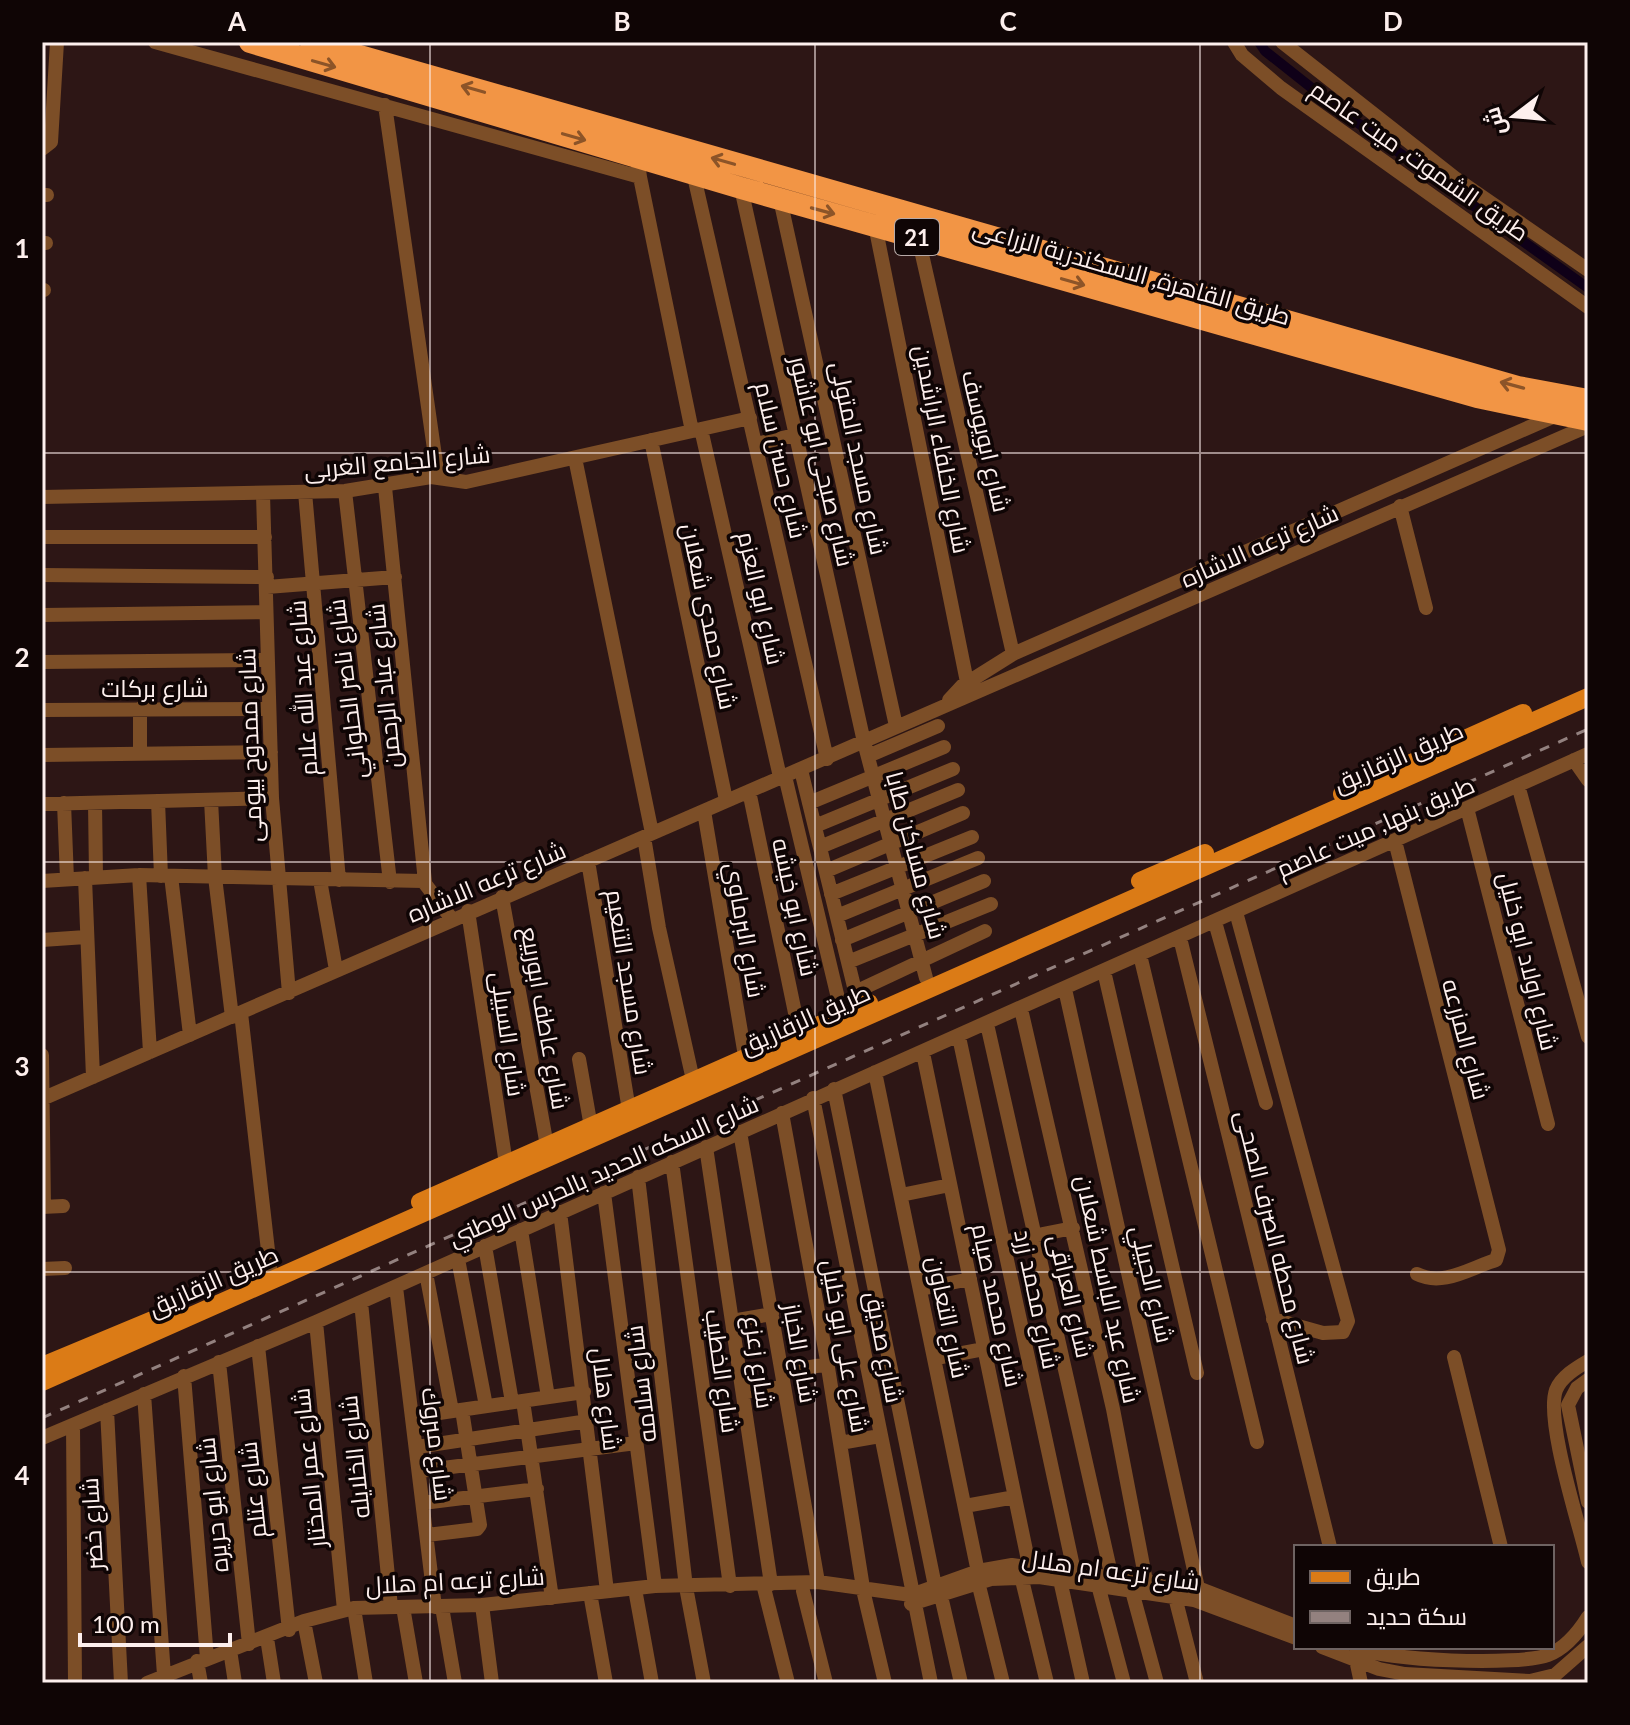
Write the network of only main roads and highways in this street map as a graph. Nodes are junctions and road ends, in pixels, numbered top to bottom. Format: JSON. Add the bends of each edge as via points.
{"nodes":[{"id":1,"x":250,"y":42,"type":"edge"},
{"id":2,"x":311,"y":42,"type":"edge"},
{"id":3,"x":1588,"y":400,"type":"edge"},
{"id":4,"x":1588,"y":423,"type":"edge"},
{"id":5,"x":1588,"y":684,"type":"edge"},
{"id":6,"x":1588,"y":697,"type":"edge"},
{"id":7,"x":1433,"y":760,"type":"junction"},
{"id":8,"x":846,"y":1012,"type":"junction"},
{"id":9,"x":337,"y":1245,"type":"junction"},
{"id":10,"x":42,"y":1366,"type":"edge"},
{"id":11,"x":42,"y":1382,"type":"edge"}],
"edges":[{"from":1,"to":4,"type":"highway","name":"طريق القاهرة, الاسكندرية الزراعى","number":"21","one_way":true,"via":[[639,166],[693,172],[1477,397]]},
{"from":3,"to":2,"type":"highway","name":"طريق القاهرة, الاسكندرية الزراعى","number":"21","one_way":true,"via":[[1518,387]]},
{"from":5,"to":7,"type":"main road","name":"طريق الزقازيق"},
{"from":6,"to":7,"type":"main road","name":"طريق الزقازيق"},
{"from":7,"to":8,"type":"main road","name":"طريق الزقازيق","via":[[1061,928]]},
{"from":7,"to":8,"type":"main road","name":"طريق الزقازيق","via":[[924,970]]},
{"from":8,"to":9,"type":"main road","name":"طريق الزقازيق"},
{"from":8,"to":9,"type":"main road","name":"طريق الزقازيق"},
{"from":9,"to":10,"type":"main road","name":"طريق الزقازيق","via":[[270,1268]]},
{"from":9,"to":11,"type":"main road","name":"طريق الزقازيق"}]}
